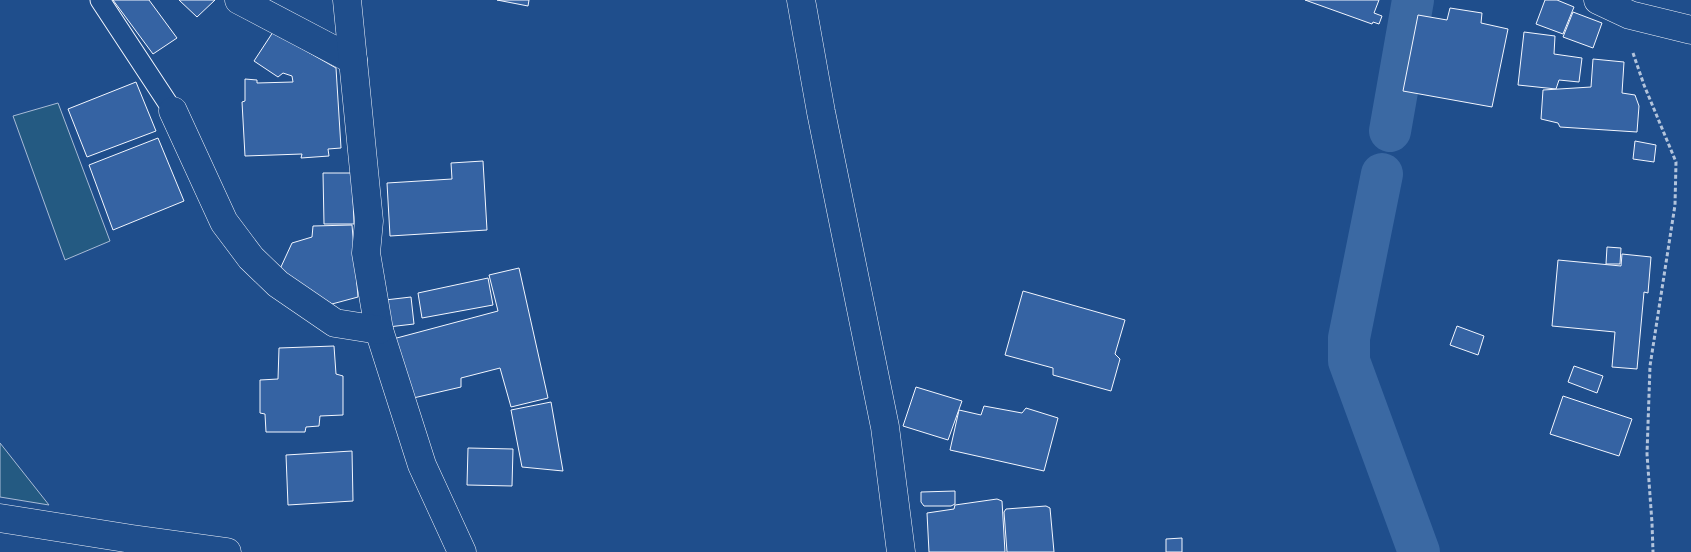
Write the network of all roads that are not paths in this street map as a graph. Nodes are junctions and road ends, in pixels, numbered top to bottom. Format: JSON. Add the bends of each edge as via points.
{"nodes":[{"id":1,"x":100,"y":0,"type":"edge"},
{"id":2,"x":239,"y":0,"type":"edge"},
{"id":3,"x":347,"y":0,"type":"edge"},
{"id":4,"x":801,"y":0,"type":"edge"},
{"id":5,"x":1598,"y":0,"type":"edge"},
{"id":6,"x":1691,"y":30,"type":"edge"},
{"id":7,"x":353,"y":60,"type":"junction"},
{"id":8,"x":173,"y":111,"type":"joint"},
{"id":9,"x":379,"y":330,"type":"junction"},
{"id":10,"x":0,"y":518,"type":"edge"},
{"id":11,"x":226,"y":552,"type":"edge"},
{"id":12,"x":462,"y":552,"type":"edge"},
{"id":13,"x":901,"y":552,"type":"edge"}],
"edges":[{"from":1,"to":8,"type":"lane"},
{"from":2,"to":7,"type":"street"},
{"from":3,"to":7,"type":"street"},
{"from":4,"to":13,"type":"street","via":[[885,427]]},
{"from":5,"to":6,"type":"street","via":[[1630,15]]},
{"from":7,"to":9,"type":"street","via":[[370,221],[366,253]]},
{"from":8,"to":9,"type":"street","via":[[224,222],[251,258],[278,284],[335,323]]},
{"from":9,"to":12,"type":"street","via":[[422,465]]},
{"from":10,"to":11,"type":"street"}]}
